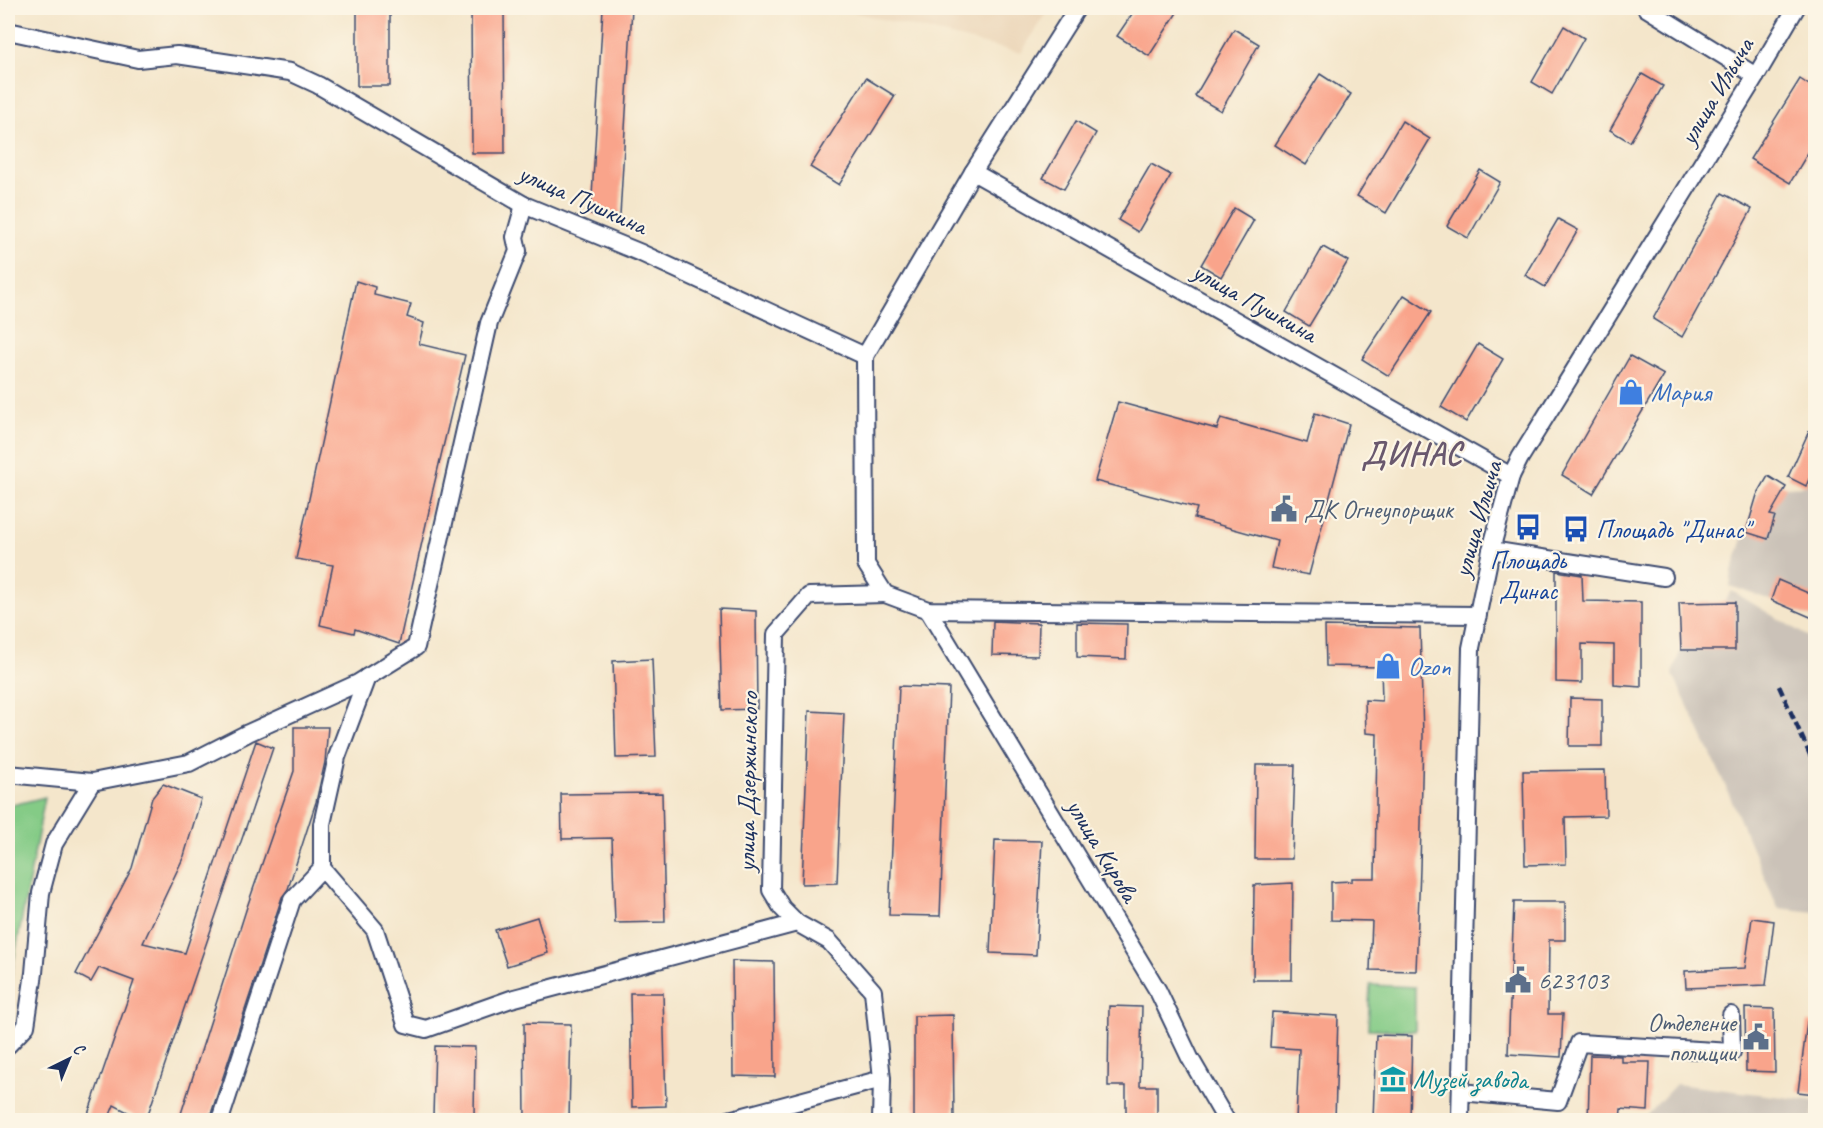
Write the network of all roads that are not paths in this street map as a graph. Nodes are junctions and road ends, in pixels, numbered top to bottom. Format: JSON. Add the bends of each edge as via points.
{"nodes":[{"id":1,"x":1077,"y":8,"type":"edge"},
{"id":2,"x":1646,"y":8,"type":"edge"},
{"id":3,"x":1796,"y":8,"type":"edge"},
{"id":4,"x":8,"y":31,"type":"edge"},
{"id":5,"x":1756,"y":76,"type":"junction"},
{"id":6,"x":974,"y":172,"type":"junction"},
{"id":7,"x":524,"y":205,"type":"junction"},
{"id":8,"x":865,"y":356,"type":"junction"},
{"id":9,"x":1511,"y":476,"type":"junction"},
{"id":10,"x":1491,"y":550,"type":"junction"},
{"id":11,"x":1665,"y":577,"type":"dead end"},
{"id":12,"x":885,"y":594,"type":"junction"},
{"id":13,"x":928,"y":610,"type":"junction"},
{"id":14,"x":1478,"y":615,"type":"junction"},
{"id":15,"x":367,"y":677,"type":"junction"},
{"id":16,"x":8,"y":774,"type":"edge"},
{"id":17,"x":92,"y":782,"type":"junction"},
{"id":18,"x":322,"y":867,"type":"junction"},
{"id":19,"x":797,"y":923,"type":"junction"},
{"id":20,"x":1731,"y":1016,"type":"dead end"},
{"id":21,"x":8,"y":1045,"type":"edge"},
{"id":22,"x":882,"y":1079,"type":"junction"},
{"id":23,"x":1461,"y":1092,"type":"junction"},
{"id":24,"x":220,"y":1120,"type":"edge"},
{"id":25,"x":729,"y":1120,"type":"edge"},
{"id":26,"x":881,"y":1120,"type":"edge"},
{"id":27,"x":1226,"y":1120,"type":"edge"},
{"id":28,"x":1460,"y":1120,"type":"edge"}],
"edges":[{"from":1,"to":6,"type":"street"},
{"from":2,"to":5,"type":"street"},
{"from":3,"to":5,"type":"street","name":"улица Ильича"},
{"from":4,"to":7,"type":"street","name":"улица Пушкина","via":[[138,59],[177,55],[290,72]]},
{"from":5,"to":9,"type":"street","name":"улица Ильича"},
{"from":6,"to":8,"type":"street"},
{"from":6,"to":9,"type":"street","name":"улица Пушкина"},
{"from":7,"to":8,"type":"street","name":"улица Пушкина","via":[[641,253]]},
{"from":7,"to":15,"type":"street","via":[[515,237],[518,251],[489,322],[416,646]]},
{"from":8,"to":12,"type":"street","via":[[866,564]]},
{"from":9,"to":10,"type":"street","name":"улица Ильича"},
{"from":10,"to":11,"type":"street"},
{"from":10,"to":14,"type":"street","name":"улица Ильича"},
{"from":12,"to":13,"type":"street"},
{"from":12,"to":19,"type":"street","name":"улица Дзержинского","via":[[809,596],[776,634],[771,890]]},
{"from":13,"to":14,"type":"street"},
{"from":13,"to":27,"type":"street","name":"улица Кирова","via":[[1158,991]]},
{"from":14,"to":23,"type":"street","name":"улица Ильича","via":[[1471,657]]},
{"from":15,"to":17,"type":"street","via":[[189,763]]},
{"from":15,"to":18,"type":"street","via":[[337,757],[322,824]]},
{"from":16,"to":17,"type":"street"},
{"from":17,"to":21,"type":"street","via":[[54,844],[41,893],[26,1026]]},
{"from":18,"to":19,"type":"street","via":[[375,930],[406,1024],[426,1029],[511,999]]},
{"from":18,"to":24,"type":"street","via":[[292,900]]},
{"from":19,"to":22,"type":"street","name":"улица Дзержинского","via":[[829,941],[873,991]]},
{"from":20,"to":23,"type":"street","via":[[1732,1052],[1579,1043],[1558,1101]]},
{"from":22,"to":25,"type":"street"},
{"from":22,"to":26,"type":"street","name":"улица Дзержинского"},
{"from":23,"to":28,"type":"street","name":"улица Ильича"}]}
